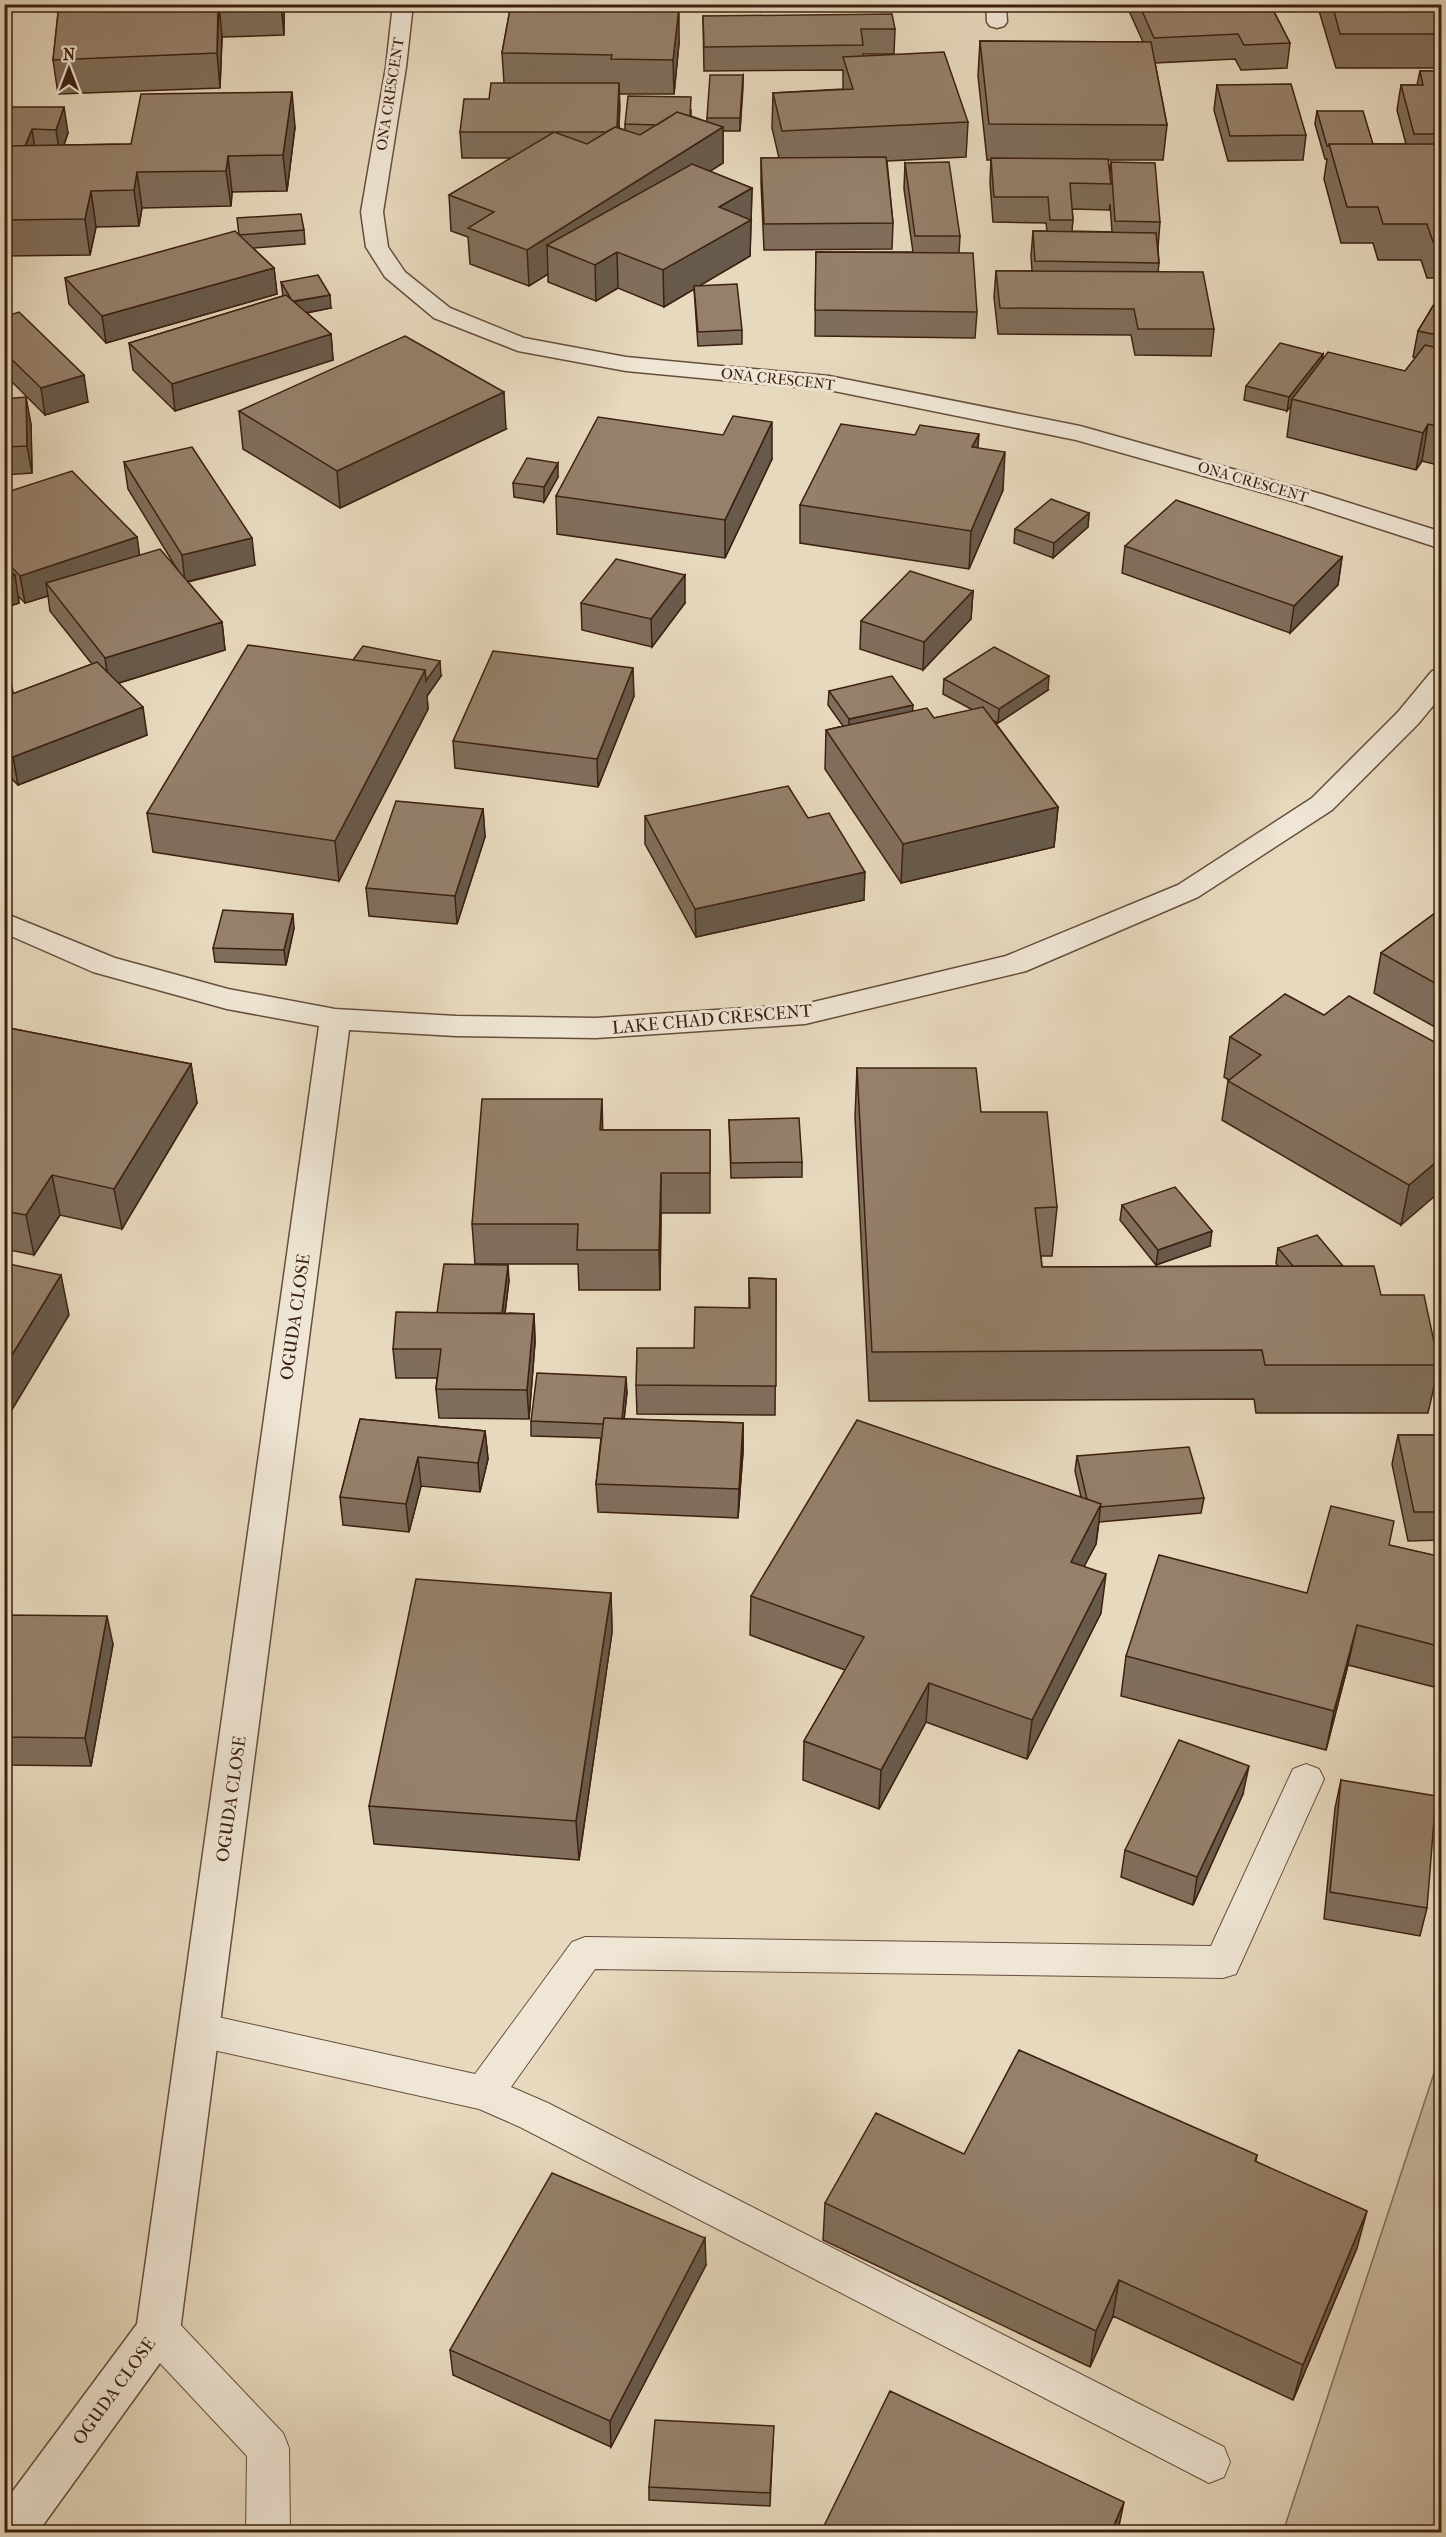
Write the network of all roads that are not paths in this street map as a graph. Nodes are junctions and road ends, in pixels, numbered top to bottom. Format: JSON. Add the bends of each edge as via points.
{"nodes":[{"id":1,"x":403,"y":4,"type":"edge"},
{"id":2,"x":1442,"y":541,"type":"edge"},
{"id":3,"x":1442,"y":677,"type":"edge"},
{"id":4,"x":4,"y":922,"type":"edge"},
{"id":5,"x":334,"y":1019,"type":"junction"},
{"id":6,"x":1306,"y":1779,"type":"dead end"},
{"id":7,"x":200,"y":2030,"type":"junction"},
{"id":8,"x":484,"y":2093,"type":"junction"},
{"id":9,"x":158,"y":2331,"type":"junction"},
{"id":10,"x":1209,"y":2462,"type":"dead end"},
{"id":11,"x":11,"y":2532,"type":"edge"},
{"id":12,"x":268,"y":2532,"type":"edge"}],
"edges":[{"from":1,"to":2,"type":"street","name":"ONA CRESCENT","via":[[372,212],[377,247],[397,277],[442,313],[518,344],[626,364],[829,383],[1080,433],[1312,499]]},
{"from":3,"to":5,"type":"street","name":"LAKE CHAD CRESCENT","via":[[1408,718],[1322,804],[1188,891],[1015,964],[805,1014],[596,1028]]},
{"from":4,"to":5,"type":"street","name":"LAKE CHAD CRESCENT","via":[[104,965],[227,999]]},
{"from":5,"to":7,"type":"street","name":"OGUDA CLOSE"},
{"from":6,"to":8,"type":"lane","via":[[1223,1962],[585,1953]]},
{"from":7,"to":8,"type":"lane"},
{"from":7,"to":9,"type":"street","name":"OGUDA CLOSE"},
{"from":8,"to":10,"type":"lane","via":[[534,2115]]},
{"from":9,"to":11,"type":"street","name":"OGUDA CLOSE"},
{"from":9,"to":12,"type":"lane","via":[[268,2448]]}]}
